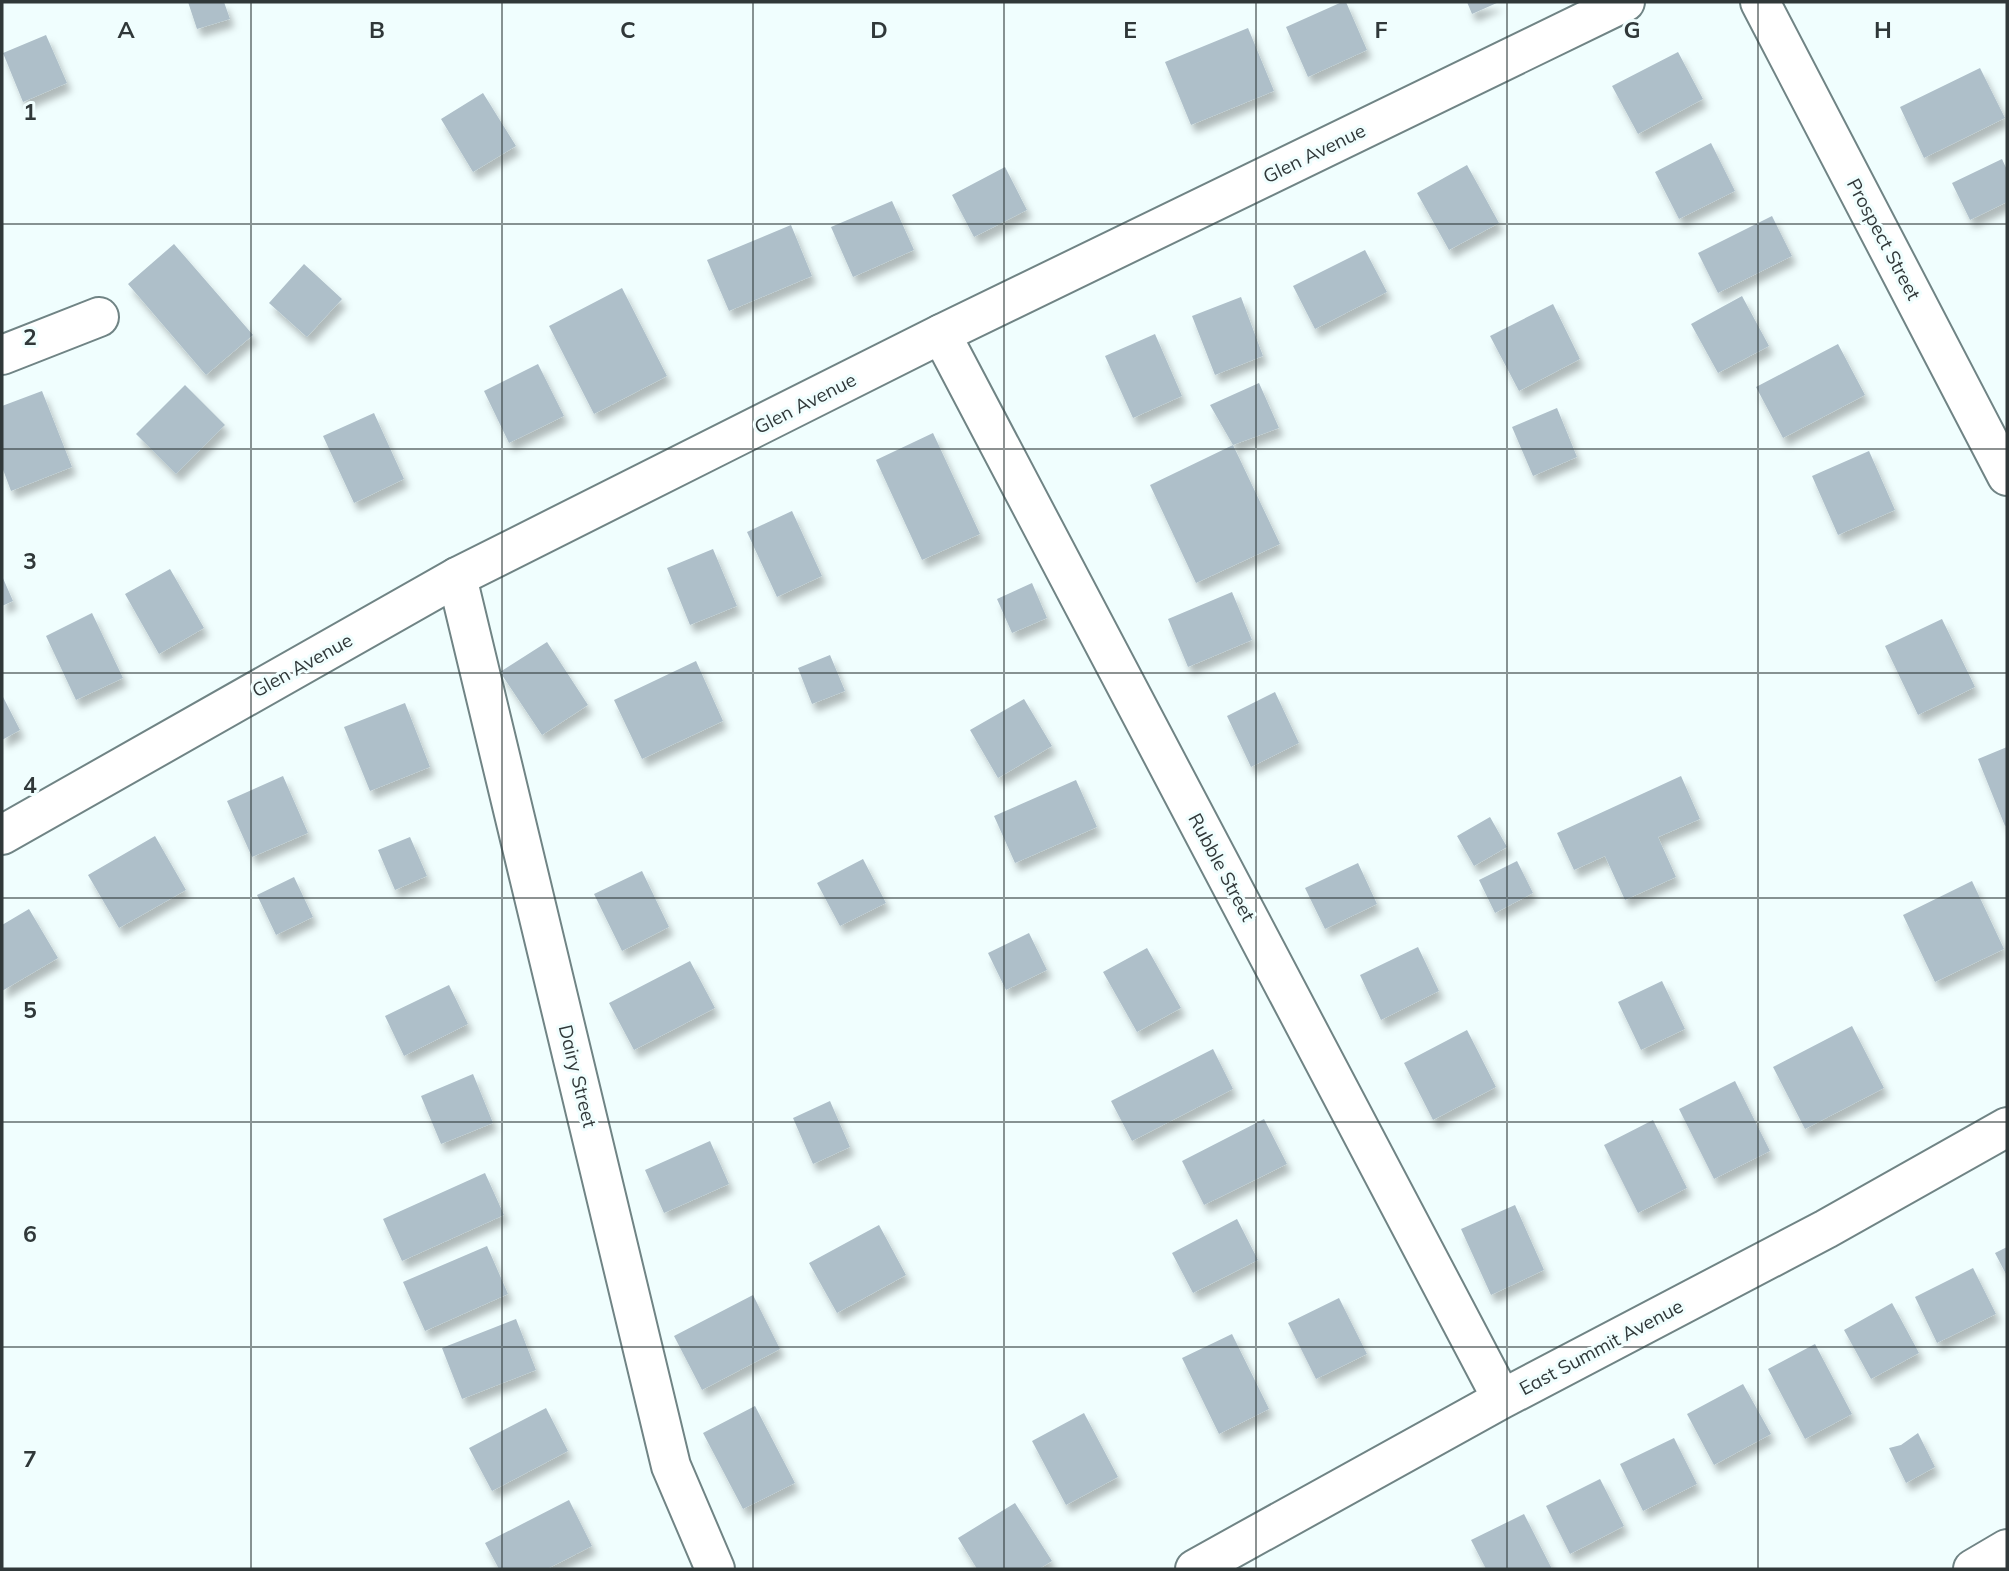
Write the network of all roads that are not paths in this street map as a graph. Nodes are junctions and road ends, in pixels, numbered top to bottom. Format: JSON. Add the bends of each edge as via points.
{"nodes":[{"id":1,"x":1625,"y":2,"type":"edge"},
{"id":2,"x":1760,"y":2,"type":"edge"},
{"id":3,"x":99,"y":317,"type":"dead end"},
{"id":4,"x":942,"y":334,"type":"junction"},
{"id":5,"x":2,"y":355,"type":"edge"},
{"id":6,"x":2007,"y":476,"type":"edge"},
{"id":7,"x":457,"y":577,"type":"junction"},
{"id":8,"x":2,"y":835,"type":"edge"},
{"id":9,"x":2007,"y":1127,"type":"edge"},
{"id":10,"x":1502,"y":1399,"type":"junction"},
{"id":11,"x":2007,"y":1549,"type":"edge"},
{"id":12,"x":715,"y":1569,"type":"edge"},
{"id":13,"x":1195,"y":1569,"type":"edge"},
{"id":14,"x":1973,"y":1569,"type":"edge"}],
"edges":[{"from":1,"to":4,"type":"street","name":"Glen Avenue"},
{"from":2,"to":6,"type":"street","name":"Prospect Street"},
{"from":3,"to":5,"type":"street"},
{"from":4,"to":7,"type":"street","name":"Glen Avenue"},
{"from":4,"to":10,"type":"street","name":"Rubble Street"},
{"from":7,"to":8,"type":"street","name":"Glen Avenue"},
{"from":7,"to":12,"type":"street","name":"Dairy Street","via":[[671,1465]]},
{"from":9,"to":10,"type":"street","name":"East Summit Avenue","via":[[1826,1229]]},
{"from":10,"to":13,"type":"street","name":"East Summit Avenue"},
{"from":11,"to":14,"type":"street"}]}
